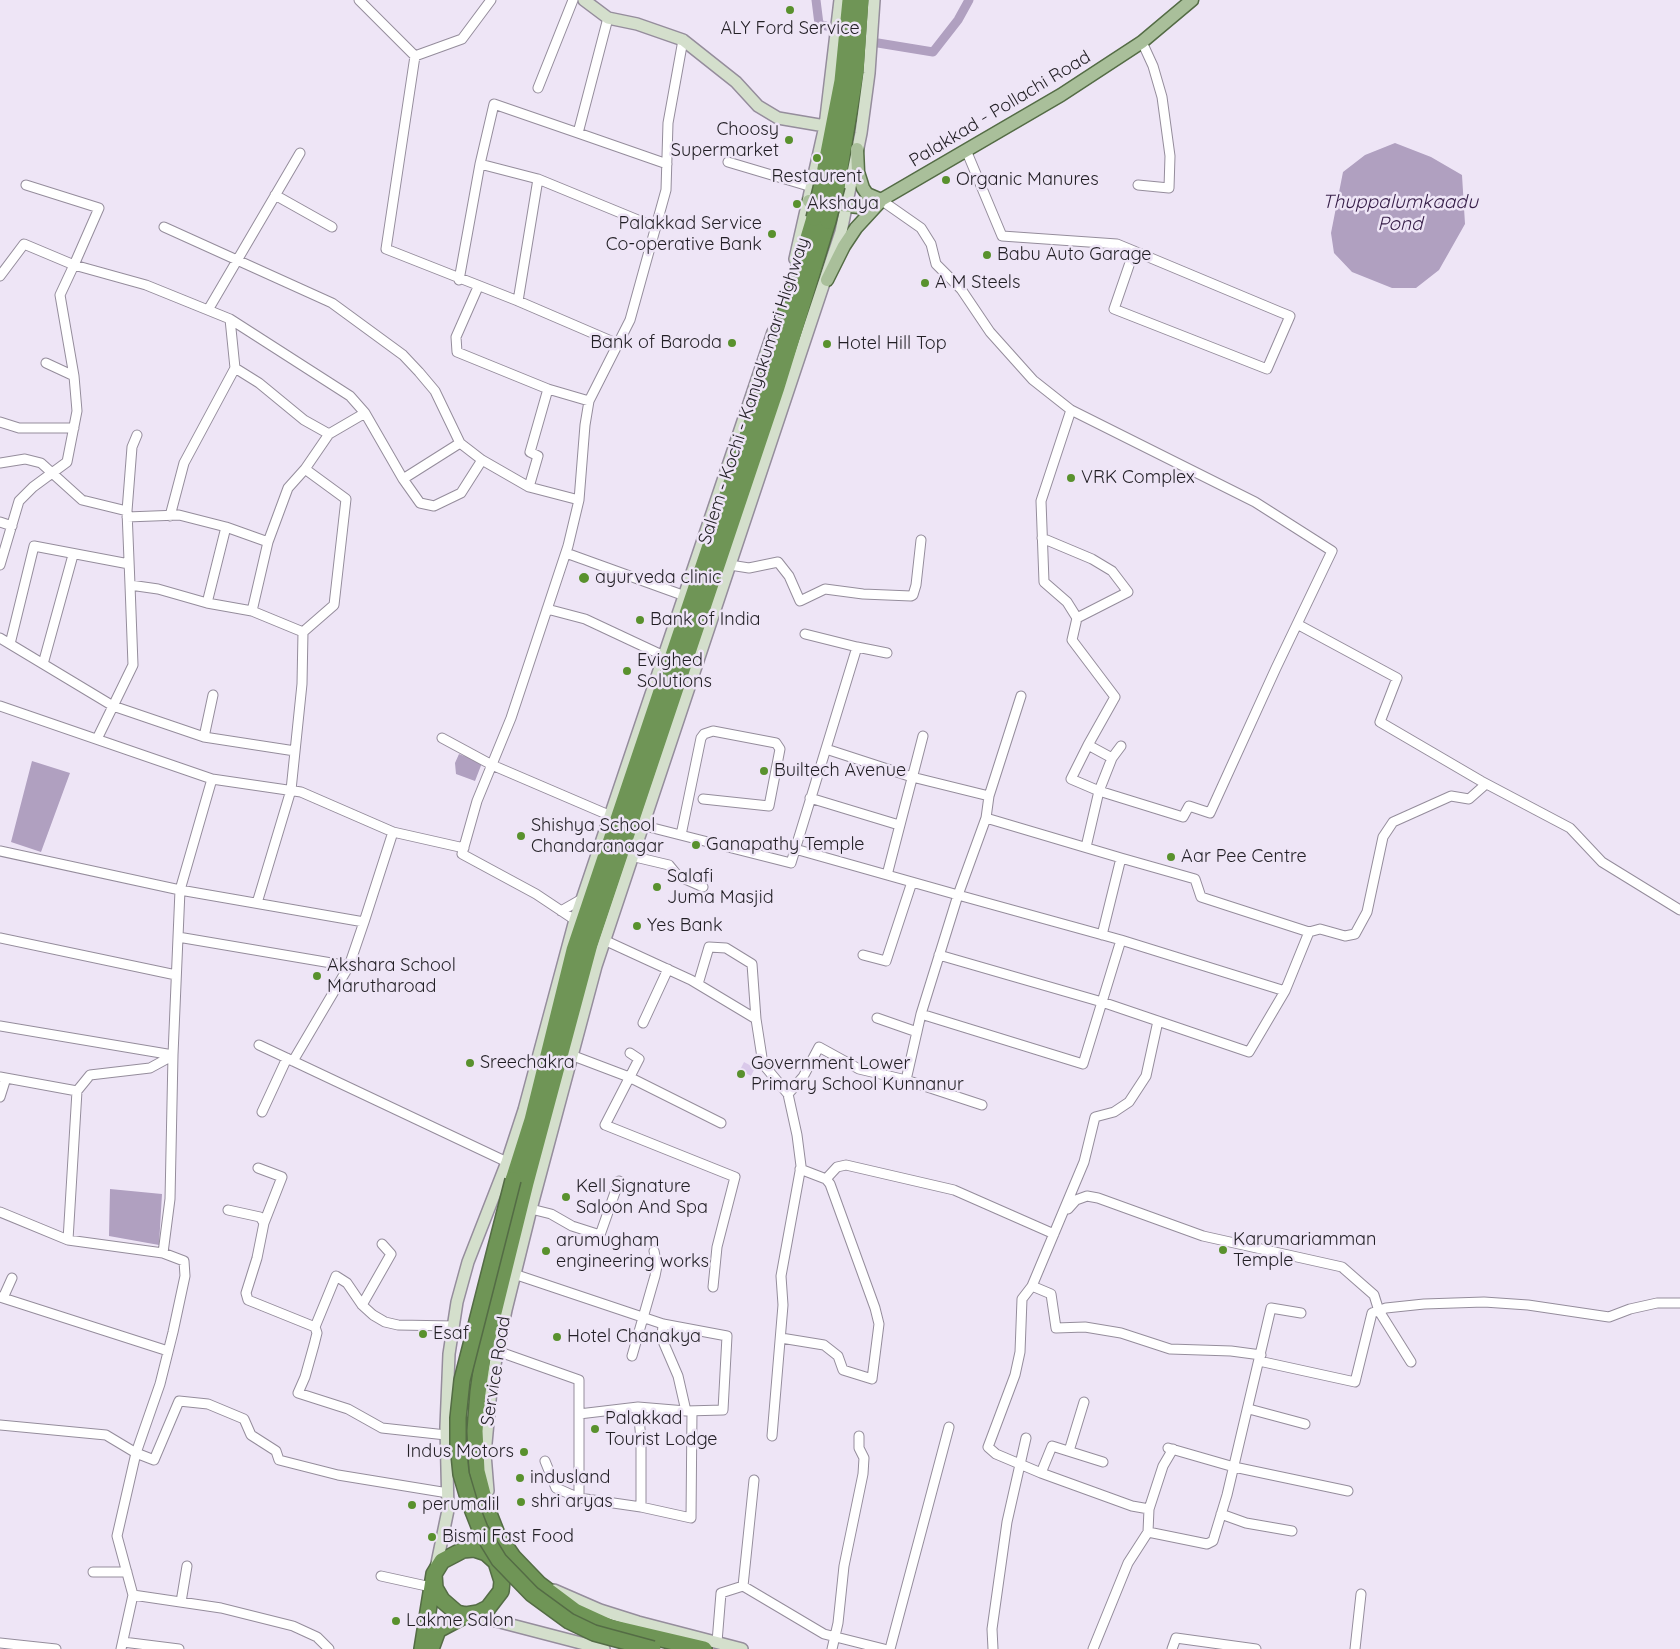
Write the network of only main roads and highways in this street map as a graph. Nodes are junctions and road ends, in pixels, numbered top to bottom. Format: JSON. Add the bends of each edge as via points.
{"nodes":[{"id":1,"x":850,"y":0,"type":"edge"},
{"id":2,"x":861,"y":0,"type":"edge"},
{"id":3,"x":1192,"y":0,"type":"edge"},
{"id":4,"x":858,"y":149,"type":"road end"},
{"id":5,"x":824,"y":186,"type":"junction"},
{"id":6,"x":881,"y":200,"type":"junction"},
{"id":7,"x":808,"y":201,"type":"road end"},
{"id":8,"x":821,"y":219,"type":"junction"},
{"id":9,"x":826,"y":280,"type":"road end"},
{"id":10,"x":513,"y":1557,"type":"junction"},
{"id":11,"x":496,"y":1562,"type":"junction"},
{"id":12,"x":433,"y":1581,"type":"junction"},
{"id":13,"x":466,"y":1615,"type":"junction"},
{"id":14,"x":710,"y":1646,"type":"edge"},
{"id":15,"x":422,"y":1649,"type":"edge"},
{"id":16,"x":431,"y":1649,"type":"edge"},
{"id":17,"x":653,"y":1649,"type":"edge"}],
"edges":[{"from":1,"to":5,"type":"highway","name":"Salem - Kochi - Kanyakumari Highway","via":[[842,80]]},
{"from":2,"to":5,"type":"highway","name":"Salem - Kochi - Kanyakumari Highway","via":[[856,72]]},
{"from":3,"to":6,"type":"main road","name":"Palakkad - Pollachi Road","via":[[1142,42],[1061,96]]},
{"from":4,"to":6,"type":"main road","via":[[858,172],[863,188],[867,194]]},
{"from":5,"to":8,"type":"highway","name":"Salem - Kochi - Kanyakumari Highway","bridge":true},
{"from":6,"to":7,"type":"main road","name":"Palakkad - Pollachi Road","via":[[858,207]]},
{"from":6,"to":9,"type":"main road","via":[[856,228]]},
{"from":8,"to":10,"type":"highway","name":"Salem - Kochi - Kanyakumari Highway","via":[[777,387],[590,944],[483,1357],[475,1431],[476,1471],[498,1534]]},
{"from":8,"to":17,"type":"highway","name":"Salem - Kochi - Kanyakumari Highway","bridge":true,"via":[[574,950],[462,1380],[458,1418],[461,1474],[480,1529],[499,1560],[532,1594],[570,1621],[594,1633]]},
{"from":10,"to":11,"type":"highway"},
{"from":10,"to":14,"type":"highway","name":"Salem - Kochi - Kanyakumari Highway","via":[[538,1584],[575,1611],[610,1627]]},
{"from":11,"to":12,"type":"highway","via":[[486,1553],[463,1550],[442,1561]]},
{"from":11,"to":13,"type":"highway","via":[[502,1581],[495,1600],[478,1613]]},
{"from":12,"to":13,"type":"highway","via":[[442,1600],[457,1613]]},
{"from":12,"to":15,"type":"highway"},
{"from":13,"to":16,"type":"highway","via":[[438,1630]]}]}
